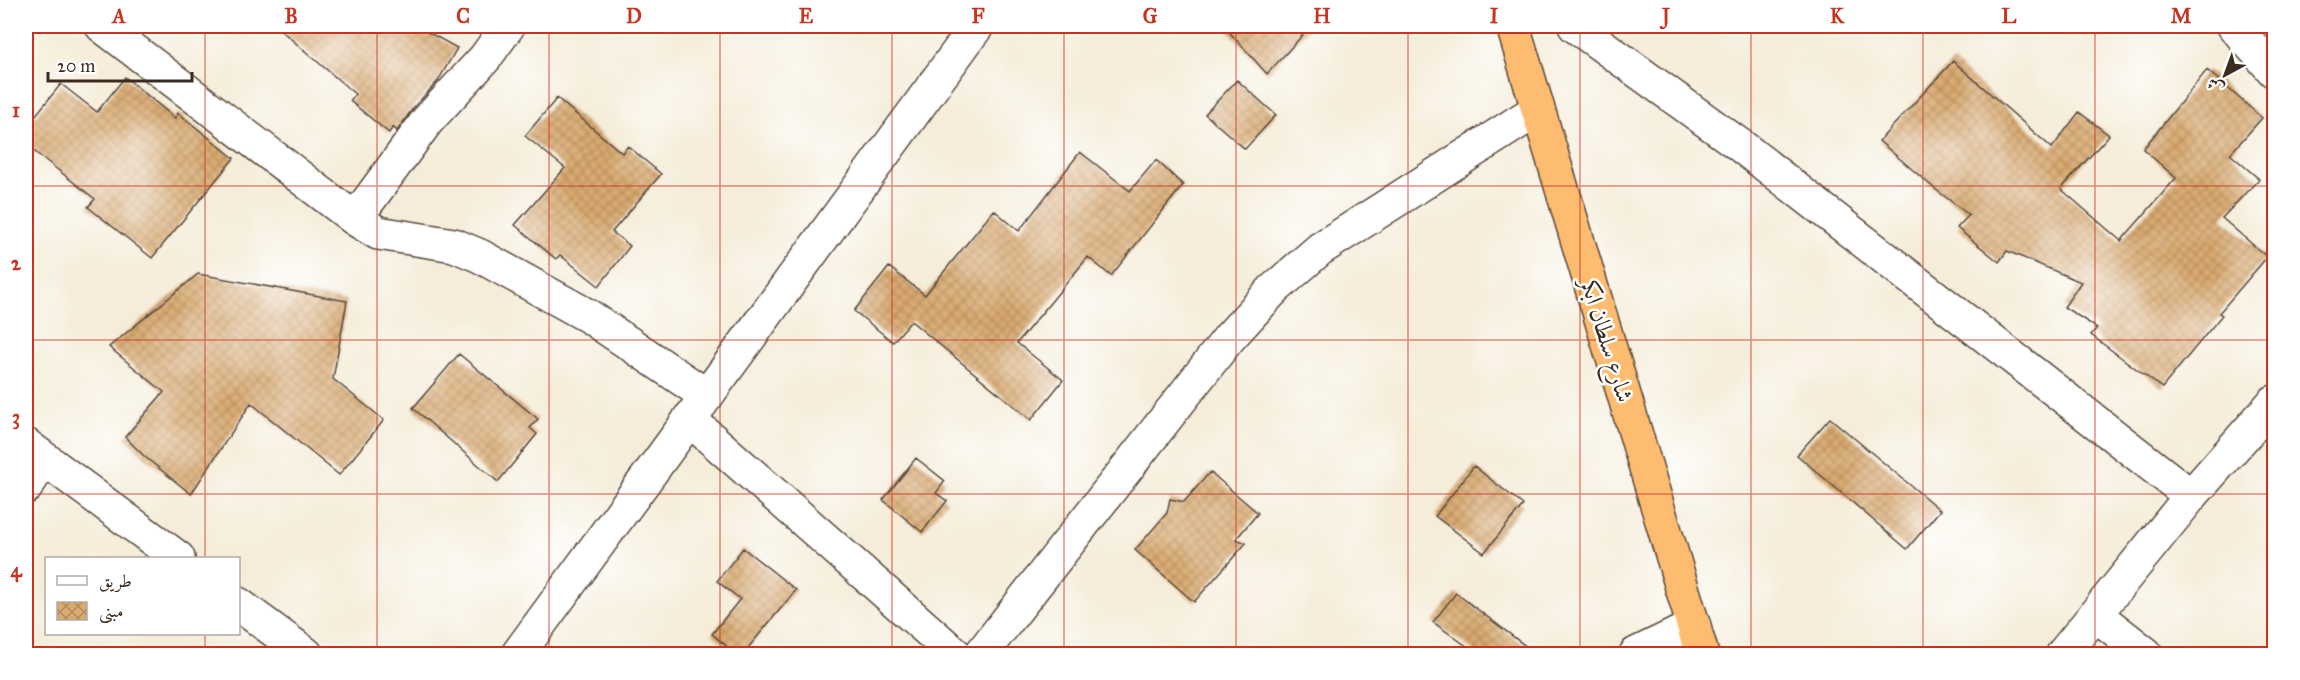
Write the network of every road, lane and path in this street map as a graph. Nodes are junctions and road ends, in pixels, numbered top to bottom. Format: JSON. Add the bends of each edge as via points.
{"nodes":[{"id":1,"x":102,"y":26,"type":"edge"},
{"id":2,"x":508,"y":26,"type":"edge"},
{"id":3,"x":977,"y":26,"type":"edge"},
{"id":4,"x":1513,"y":26,"type":"edge"},
{"id":5,"x":1575,"y":26,"type":"edge"},
{"id":6,"x":2235,"y":26,"type":"edge"},
{"id":7,"x":2274,"y":71,"type":"edge"},
{"id":8,"x":1537,"y":110,"type":"junction"},
{"id":9,"x":355,"y":219,"type":"junction"},
{"id":10,"x":2274,"y":402,"type":"edge"},
{"id":11,"x":698,"y":408,"type":"junction"},
{"id":12,"x":35,"y":452,"type":"edge"},
{"id":13,"x":26,"y":486,"type":"edge"},
{"id":14,"x":2191,"y":496,"type":"junction"},
{"id":15,"x":177,"y":557,"type":"edge"},
{"id":16,"x":240,"y":605,"type":"edge"},
{"id":17,"x":2095,"y":614,"type":"junction"},
{"id":18,"x":1698,"y":640,"type":"edge"},
{"id":19,"x":306,"y":654,"type":"edge"},
{"id":20,"x":518,"y":654,"type":"edge"},
{"id":21,"x":955,"y":654,"type":"edge"},
{"id":22,"x":981,"y":654,"type":"edge"},
{"id":23,"x":1636,"y":654,"type":"edge"},
{"id":24,"x":2063,"y":654,"type":"edge"},
{"id":25,"x":2145,"y":654,"type":"edge"}],
"edges":[{"from":1,"to":9,"type":"street"},
{"from":2,"to":9,"type":"street","via":[[485,58],[427,122]]},
{"from":3,"to":11,"type":"street"},
{"from":4,"to":8,"type":"highway","name":"شارع سلطان ابكر"},
{"from":5,"to":14,"type":"street","via":[[1741,146]]},
{"from":6,"to":7,"type":"street"},
{"from":8,"to":18,"type":"highway","name":"شارع سلطان ابكر"},
{"from":8,"to":22,"type":"street","via":[[1320,249],[1274,291],[1229,338]]},
{"from":9,"to":11,"type":"street","via":[[378,232],[454,246],[480,256],[590,317]]},
{"from":10,"to":14,"type":"street"},
{"from":11,"to":20,"type":"street"},
{"from":11,"to":21,"type":"street"},
{"from":12,"to":13,"type":"street"},
{"from":12,"to":15,"type":"street"},
{"from":14,"to":17,"type":"street"},
{"from":16,"to":19,"type":"street"},
{"from":17,"to":24,"type":"street"},
{"from":17,"to":25,"type":"street"},
{"from":18,"to":23,"type":"street"}]}
